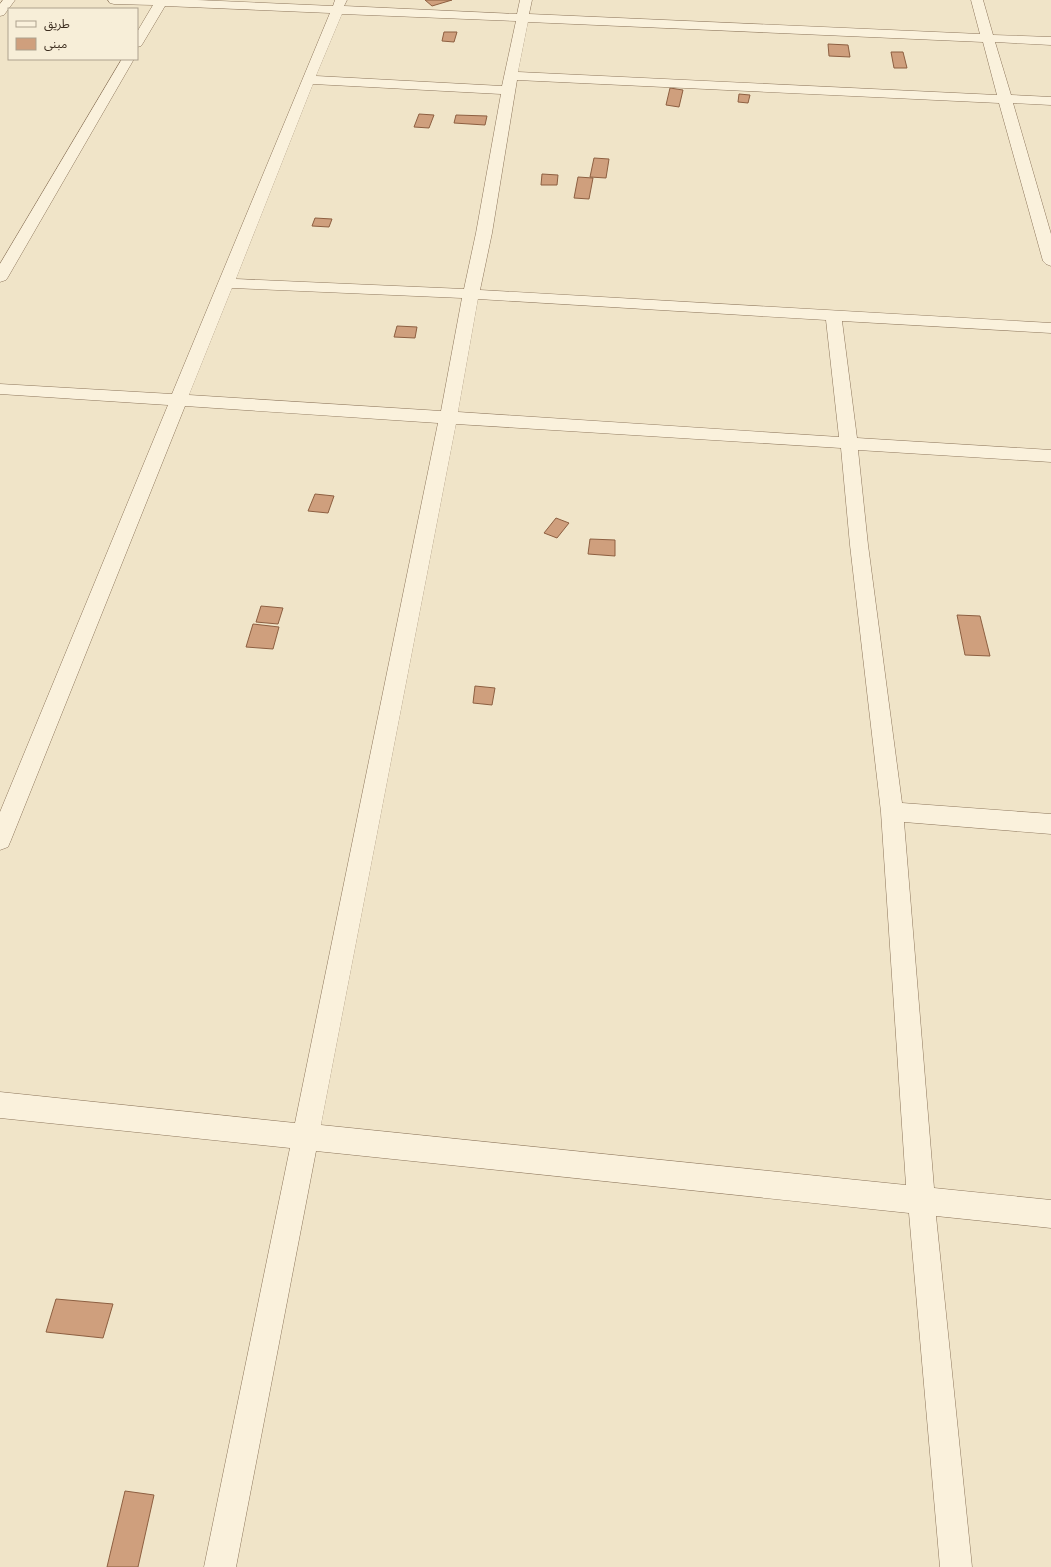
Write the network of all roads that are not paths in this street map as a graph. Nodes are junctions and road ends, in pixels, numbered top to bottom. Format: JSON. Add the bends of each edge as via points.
{"nodes":[{"id":1,"x":9,"y":0,"type":"edge"},
{"id":2,"x":114,"y":0,"type":"edge"},
{"id":3,"x":978,"y":0,"type":"edge"},
{"id":4,"x":162,"y":1,"type":"edge"},
{"id":5,"x":339,"y":5,"type":"edge"},
{"id":6,"x":524,"y":9,"type":"edge"},
{"id":7,"x":0,"y":12,"type":"edge"},
{"id":8,"x":989,"y":38,"type":"junction"},
{"id":9,"x":138,"y":41,"type":"edge"},
{"id":10,"x":1051,"y":41,"type":"edge"},
{"id":11,"x":127,"y":60,"type":"edge"},
{"id":12,"x":308,"y":80,"type":"junction"},
{"id":13,"x":510,"y":83,"type":"junction"},
{"id":14,"x":1006,"y":99,"type":"junction"},
{"id":15,"x":1051,"y":101,"type":"edge"},
{"id":16,"x":1051,"y":261,"type":"edge"},
{"id":17,"x":0,"y":277,"type":"edge"},
{"id":18,"x":226,"y":283,"type":"junction"},
{"id":19,"x":471,"y":294,"type":"junction"},
{"id":20,"x":833,"y":315,"type":"junction"},
{"id":21,"x":1051,"y":328,"type":"edge"},
{"id":22,"x":0,"y":389,"type":"edge"},
{"id":23,"x":178,"y":401,"type":"junction"},
{"id":24,"x":448,"y":418,"type":"junction"},
{"id":25,"x":849,"y":444,"type":"junction"},
{"id":26,"x":1051,"y":456,"type":"edge"},
{"id":27,"x":892,"y":812,"type":"junction"},
{"id":28,"x":1051,"y":824,"type":"edge"},
{"id":29,"x":0,"y":840,"type":"edge"},
{"id":30,"x":0,"y":1105,"type":"edge"},
{"id":31,"x":304,"y":1137,"type":"junction"},
{"id":32,"x":921,"y":1200,"type":"junction"},
{"id":33,"x":1051,"y":1214,"type":"edge"},
{"id":34,"x":220,"y":1567,"type":"edge"},
{"id":35,"x":956,"y":1567,"type":"edge"}],
"edges":[{"from":1,"to":7,"type":"street"},
{"from":2,"to":4,"type":"street"},
{"from":3,"to":8,"type":"street"},
{"from":4,"to":5,"type":"street"},
{"from":4,"to":9,"type":"street"},
{"from":5,"to":6,"type":"street"},
{"from":5,"to":12,"type":"street"},
{"from":6,"to":8,"type":"street"},
{"from":6,"to":13,"type":"street"},
{"from":8,"to":10,"type":"street"},
{"from":8,"to":14,"type":"street"},
{"from":11,"to":17,"type":"street"},
{"from":12,"to":13,"type":"street"},
{"from":12,"to":18,"type":"street"},
{"from":13,"to":14,"type":"street"},
{"from":13,"to":19,"type":"street"},
{"from":14,"to":15,"type":"street"},
{"from":14,"to":16,"type":"street"},
{"from":18,"to":19,"type":"street"},
{"from":18,"to":23,"type":"street"},
{"from":19,"to":20,"type":"street"},
{"from":19,"to":24,"type":"street"},
{"from":20,"to":21,"type":"street"},
{"from":20,"to":25,"type":"street"},
{"from":22,"to":23,"type":"street"},
{"from":23,"to":24,"type":"street"},
{"from":23,"to":29,"type":"street"},
{"from":24,"to":25,"type":"street"},
{"from":24,"to":31,"type":"street"},
{"from":25,"to":26,"type":"street"},
{"from":25,"to":27,"type":"street"},
{"from":27,"to":28,"type":"street"},
{"from":27,"to":32,"type":"street"},
{"from":30,"to":31,"type":"street"},
{"from":31,"to":32,"type":"street"},
{"from":31,"to":34,"type":"street"},
{"from":32,"to":33,"type":"street"},
{"from":32,"to":35,"type":"street"}]}
